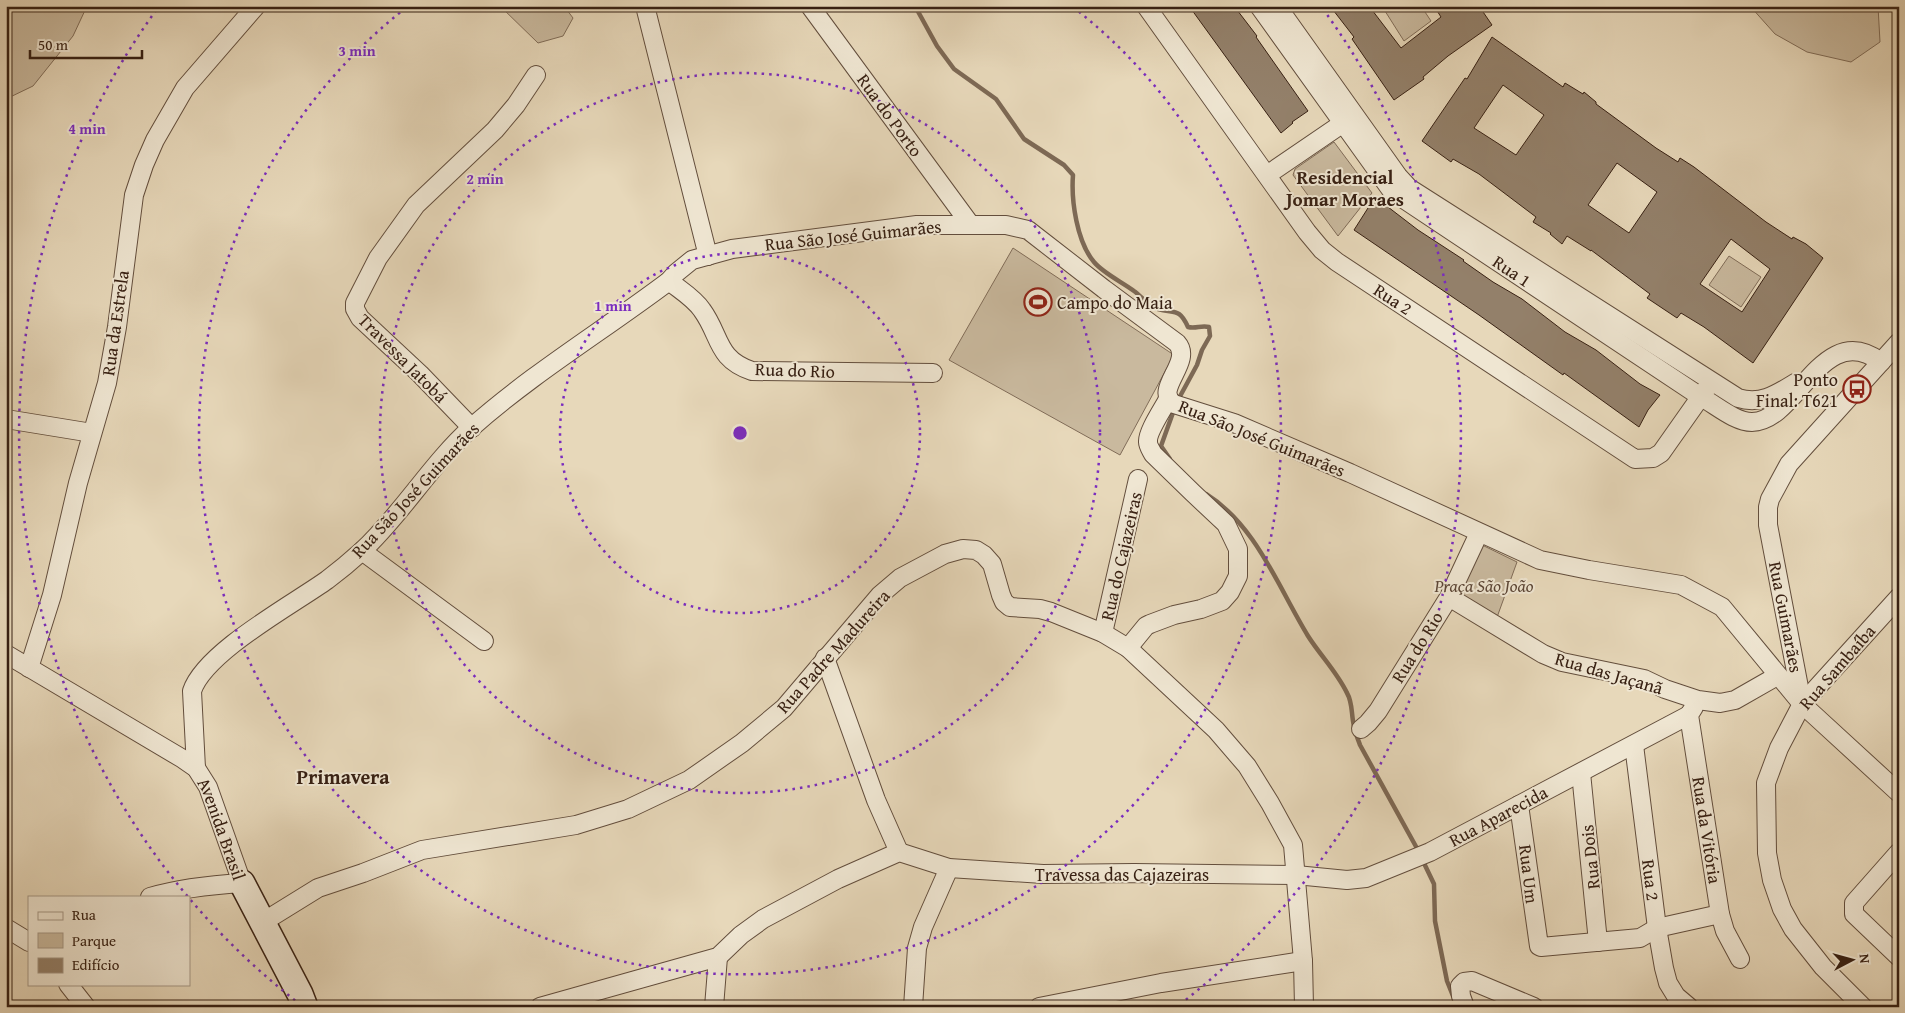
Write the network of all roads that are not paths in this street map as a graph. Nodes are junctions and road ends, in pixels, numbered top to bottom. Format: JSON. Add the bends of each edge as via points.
{"nodes":[{"id":1,"x":256,"y":6,"type":"edge"},
{"id":2,"x":645,"y":6,"type":"edge"},
{"id":3,"x":810,"y":6,"type":"edge"},
{"id":4,"x":1146,"y":6,"type":"edge"},
{"id":5,"x":1259,"y":6,"type":"edge"},
{"id":6,"x":1277,"y":6,"type":"edge"},
{"id":7,"x":536,"y":75,"type":"dead end"},
{"id":8,"x":1349,"y":119,"type":"junction"},
{"id":9,"x":1268,"y":175,"type":"junction"},
{"id":10,"x":970,"y":224,"type":"junction"},
{"id":11,"x":708,"y":256,"type":"junction"},
{"id":12,"x":669,"y":281,"type":"junction"},
{"id":13,"x":1899,"y":342,"type":"edge"},
{"id":14,"x":1881,"y":362,"type":"junction"},
{"id":15,"x":1819,"y":368,"type":"junction"},
{"id":16,"x":933,"y":373,"type":"dead end"},
{"id":17,"x":1711,"y":382,"type":"junction"},
{"id":18,"x":1701,"y":397,"type":"junction"},
{"id":19,"x":1176,"y":403,"type":"junction"},
{"id":20,"x":6,"y":420,"type":"edge"},
{"id":21,"x":472,"y":428,"type":"junction"},
{"id":22,"x":92,"y":433,"type":"junction"},
{"id":23,"x":1138,"y":478,"type":"dead end"},
{"id":24,"x":1479,"y":533,"type":"junction"},
{"id":25,"x":362,"y":550,"type":"junction"},
{"id":26,"x":1448,"y":596,"type":"junction"},
{"id":27,"x":1899,"y":597,"type":"edge"},
{"id":28,"x":1103,"y":633,"type":"junction"},
{"id":29,"x":484,"y":641,"type":"dead end"},
{"id":30,"x":1128,"y":648,"type":"junction"},
{"id":31,"x":8,"y":657,"type":"edge"},
{"id":32,"x":825,"y":658,"type":"junction"},
{"id":33,"x":30,"y":668,"type":"junction"},
{"id":34,"x":1777,"y":676,"type":"junction"},
{"id":35,"x":1698,"y":700,"type":"junction"},
{"id":36,"x":1802,"y":704,"type":"junction"},
{"id":37,"x":1689,"y":715,"type":"junction"},
{"id":38,"x":1360,"y":729,"type":"dead end"},
{"id":39,"x":1634,"y":744,"type":"junction"},
{"id":40,"x":196,"y":768,"type":"junction"},
{"id":41,"x":1581,"y":773,"type":"junction"},
{"id":42,"x":1899,"y":794,"type":"edge"},
{"id":43,"x":1519,"y":805,"type":"junction"},
{"id":44,"x":899,"y":852,"type":"junction"},
{"id":45,"x":1899,"y":852,"type":"edge"},
{"id":46,"x":949,"y":868,"type":"junction"},
{"id":47,"x":1296,"y":876,"type":"junction"},
{"id":48,"x":242,"y":883,"type":"junction"},
{"id":49,"x":153,"y":896,"type":"edge"},
{"id":50,"x":1720,"y":914,"type":"junction"},
{"id":51,"x":263,"y":922,"type":"junction"},
{"id":52,"x":6,"y":928,"type":"edge"},
{"id":53,"x":1657,"y":928,"type":"junction"},
{"id":54,"x":28,"y":941,"type":"edge"},
{"id":55,"x":1598,"y":942,"type":"junction"},
{"id":56,"x":718,"y":958,"type":"junction"},
{"id":57,"x":1899,"y":958,"type":"edge"},
{"id":58,"x":1740,"y":959,"type":"dead end"},
{"id":59,"x":1303,"y":961,"type":"junction"},
{"id":60,"x":70,"y":986,"type":"edge"},
{"id":61,"x":86,"y":1007,"type":"edge"},
{"id":62,"x":304,"y":1007,"type":"edge"},
{"id":63,"x":540,"y":1007,"type":"edge"},
{"id":64,"x":714,"y":1007,"type":"edge"},
{"id":65,"x":913,"y":1007,"type":"edge"},
{"id":66,"x":1040,"y":1007,"type":"edge"},
{"id":67,"x":1304,"y":1007,"type":"edge"},
{"id":68,"x":1465,"y":1007,"type":"edge"},
{"id":69,"x":1534,"y":1007,"type":"edge"},
{"id":70,"x":1690,"y":1007,"type":"edge"},
{"id":71,"x":1863,"y":1007,"type":"edge"}],
"edges":[{"from":1,"to":22,"type":"street","name":"Rua da Estrela","via":[[185,88],[144,165],[134,195],[107,383]]},
{"from":2,"to":11,"type":"street"},
{"from":3,"to":10,"type":"street","name":"Rua do Porto"},
{"from":4,"to":9,"type":"street","name":"Rua 2"},
{"from":5,"to":8,"type":"street","name":"Rua 1"},
{"from":6,"to":8,"type":"street","name":"Rua 1"},
{"from":7,"to":21,"type":"street","name":"Travessa Jatobá","via":[[495,130],[416,205],[378,258],[355,303],[360,318]]},
{"from":8,"to":9,"type":"street"},
{"from":8,"to":17,"type":"street","name":"Rua 1","via":[[1409,188]]},
{"from":8,"to":18,"type":"street","name":"Rua 1","via":[[1396,194]]},
{"from":9,"to":18,"type":"street","name":"Rua 2","via":[[1307,232],[1337,262],[1635,459],[1653,458],[1661,453]]},
{"from":10,"to":11,"type":"street","name":"Rua São José Guimarães","via":[[917,225],[732,249]]},
{"from":10,"to":19,"type":"street","name":"Rua São José Guimarães","via":[[1006,225],[1028,230],[1177,343],[1182,357],[1168,388]]},
{"from":11,"to":12,"type":"street","name":"Rua São José Guimarães","via":[[692,260]]},
{"from":12,"to":16,"type":"street","name":"Rua do Rio","via":[[701,309],[720,348],[740,367],[752,371]]},
{"from":12,"to":21,"type":"street","name":"Rua São José Guimarães","via":[[556,362]]},
{"from":13,"to":14,"type":"street","name":"Rua Guimarães"},
{"from":14,"to":15,"type":"street","name":"Rua 1","via":[[1864,351],[1848,351],[1834,356]]},
{"from":14,"to":36,"type":"street","name":"Rua Guimarães","via":[[1789,464],[1768,506],[1768,525]]},
{"from":15,"to":17,"type":"street","name":"Rua 1","via":[[1762,400],[1738,398]]},
{"from":15,"to":18,"type":"street","name":"Rua 1","via":[[1777,411],[1761,420],[1740,419]]},
{"from":17,"to":18,"type":"street","name":"Rua 2"},
{"from":19,"to":24,"type":"street","name":"Rua São José Guimarães","via":[[1234,423]]},
{"from":19,"to":30,"type":"street","via":[[1151,432],[1149,447],[1226,524],[1238,549],[1238,576],[1222,601],[1150,624]]},
{"from":20,"to":22,"type":"street"},
{"from":21,"to":25,"type":"street","name":"Rua São José Guimarães"},
{"from":22,"to":33,"type":"street","name":"Rua da Estrela","via":[[52,595]]},
{"from":23,"to":28,"type":"street","name":"Rua do Cajazeiras"},
{"from":24,"to":26,"type":"street","name":"Rua do Rio"},
{"from":24,"to":34,"type":"street","name":"Rua São José Guimarães","via":[[1540,560],[1681,585],[1722,607]]},
{"from":25,"to":29,"type":"street"},
{"from":25,"to":40,"type":"street","name":"Rua São José Guimarães","via":[[328,579],[218,656],[195,683],[192,691]]},
{"from":26,"to":35,"type":"street","name":"Rua das Jaçanã","via":[[1562,662],[1644,679]]},
{"from":26,"to":38,"type":"street","name":"Rua do Rio","via":[[1378,711]]},
{"from":27,"to":36,"type":"street","name":"Rua Sambaíba"},
{"from":28,"to":30,"type":"street","name":"Rua Padre Madureira"},
{"from":28,"to":32,"type":"street","name":"Rua Padre Madureira","via":[[1040,609],[1010,607],[1001,595],[992,564],[976,550],[963,549],[945,554],[900,578],[880,595]]},
{"from":30,"to":47,"type":"street","name":"Rua Padre Madureira","via":[[1216,730],[1247,766],[1293,845]]},
{"from":31,"to":33,"type":"street","name":"Avenida Brasil"},
{"from":32,"to":44,"type":"street","via":[[876,800]]},
{"from":32,"to":51,"type":"street","name":"Rua Padre Madureira","via":[[784,708],[742,743],[689,780],[628,809],[576,826],[422,850],[318,888]]},
{"from":33,"to":40,"type":"street","name":"Avenida Brasil"},
{"from":34,"to":35,"type":"street","name":"Rua das Jaçanã","via":[[1735,700],[1720,703]]},
{"from":34,"to":36,"type":"street","name":"Rua São José Guimarães"},
{"from":35,"to":37,"type":"street"},
{"from":36,"to":42,"type":"street"},
{"from":36,"to":71,"type":"street","name":"Rua Sambaíba","via":[[1779,748],[1766,783],[1767,853],[1772,880],[1793,928],[1823,967]]},
{"from":37,"to":39,"type":"street","name":"Rua Aparecida"},
{"from":37,"to":50,"type":"street","name":"Rua da Vitória"},
{"from":39,"to":41,"type":"street","name":"Rua Aparecida"},
{"from":39,"to":53,"type":"street","name":"Rua 2"},
{"from":40,"to":48,"type":"street","name":"Avenida Brasil","via":[[210,792]]},
{"from":41,"to":43,"type":"street","name":"Rua Aparecida"},
{"from":41,"to":55,"type":"street","name":"Rua Dois"},
{"from":43,"to":47,"type":"street","name":"Rua Aparecida","via":[[1430,852],[1366,878],[1347,880]]},
{"from":43,"to":55,"type":"street","name":"Rua Um","via":[[1537,944],[1541,947]]},
{"from":44,"to":46,"type":"street","name":"Travessa das Cajazeiras"},
{"from":44,"to":56,"type":"street","via":[[838,879],[763,919]]},
{"from":45,"to":57,"type":"street","via":[[1854,903],[1854,914]]},
{"from":46,"to":47,"type":"street","name":"Travessa das Cajazeiras","via":[[1043,874]]},
{"from":46,"to":65,"type":"street","via":[[917,948]]},
{"from":47,"to":59,"type":"street","name":"Rua Padre Madureira"},
{"from":48,"to":49,"type":"street","via":[[176,889]]},
{"from":48,"to":51,"type":"street","name":"Avenida Brasil"},
{"from":50,"to":53,"type":"street"},
{"from":50,"to":58,"type":"street","name":"Rua da Vitória"},
{"from":51,"to":62,"type":"street","name":"Avenida Brasil"},
{"from":52,"to":54,"type":"street"},
{"from":53,"to":55,"type":"street","via":[[1640,938]]},
{"from":53,"to":70,"type":"street","name":"Rua 2","via":[[1668,983],[1676,996]]},
{"from":56,"to":63,"type":"street"},
{"from":56,"to":64,"type":"street"},
{"from":59,"to":66,"type":"street","via":[[1161,983]]},
{"from":59,"to":67,"type":"street","name":"Rua Padre Madureira"},
{"from":60,"to":61,"type":"street"},
{"from":68,"to":69,"type":"street","via":[[1460,986],[1472,981]]}]}
